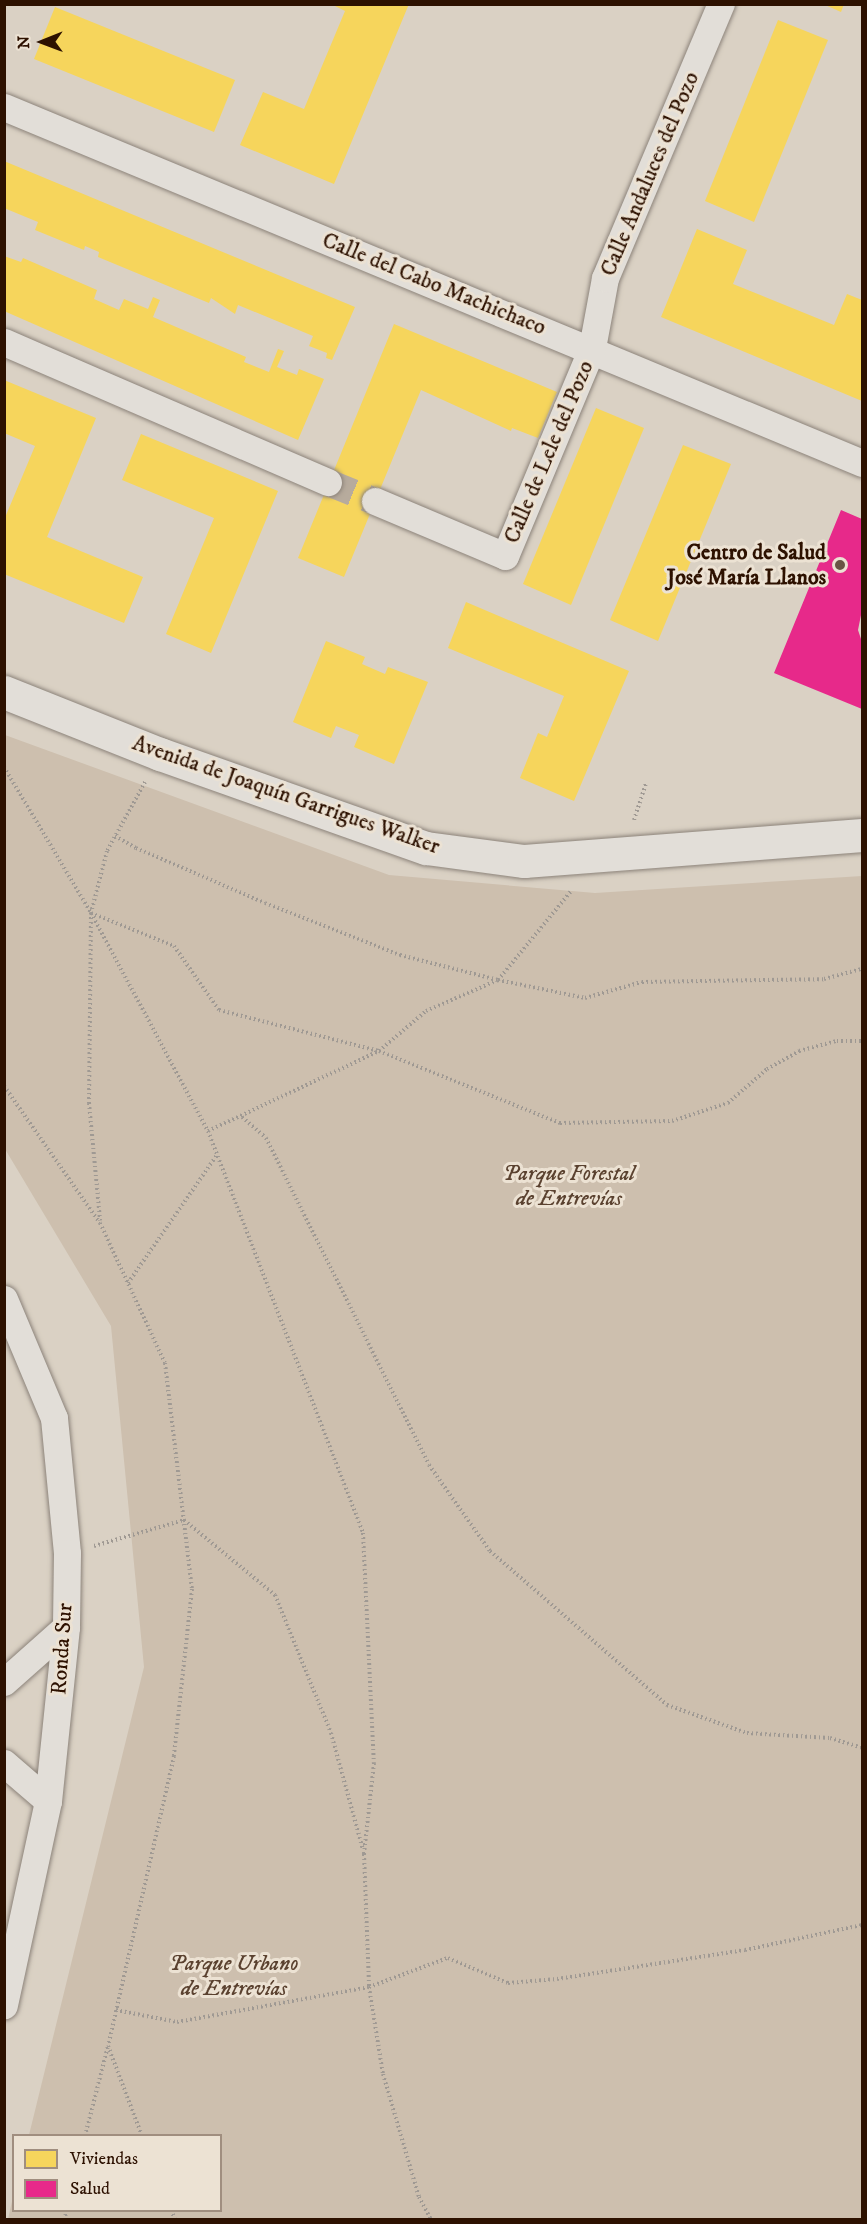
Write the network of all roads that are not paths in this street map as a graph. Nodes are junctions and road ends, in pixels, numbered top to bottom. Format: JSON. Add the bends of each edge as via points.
{"nodes":[{"id":1,"x":721,"y":4,"type":"edge"},
{"id":2,"x":4,"y":107,"type":"edge"},
{"id":3,"x":4,"y":342,"type":"edge"},
{"id":4,"x":592,"y":348,"type":"junction"},
{"id":5,"x":862,"y":463,"type":"edge"},
{"id":6,"x":328,"y":482,"type":"tunnel mouth"},
{"id":7,"x":375,"y":501,"type":"tunnel mouth"},
{"id":8,"x":4,"y":693,"type":"edge"},
{"id":9,"x":862,"y":835,"type":"edge"},
{"id":10,"x":4,"y":1299,"type":"edge"},
{"id":11,"x":66,"y":1627,"type":"junction"},
{"id":12,"x":4,"y":1682,"type":"edge"},
{"id":13,"x":4,"y":1763,"type":"edge"},
{"id":14,"x":48,"y":1801,"type":"junction"},
{"id":15,"x":4,"y":2006,"type":"edge"}],
"edges":[{"from":1,"to":4,"type":"street","name":"Calle Andaluces del Pozo","via":[[605,278]]},
{"from":2,"to":4,"type":"street","name":"Calle del Cabo Machichaco"},
{"from":3,"to":6,"type":"street"},
{"from":4,"to":5,"type":"street","name":"Calle del Cabo Machichaco"},
{"from":4,"to":7,"type":"street","name":"Calle de Lele del Pozo","via":[[506,556]]},
{"from":8,"to":9,"type":"street","name":"Avenida de Joaquín Garrigues Walker","via":[[160,754],[426,848],[524,861]]},
{"from":10,"to":11,"type":"street","name":"Ronda Sur","via":[[54,1418],[67,1554]]},
{"from":11,"to":12,"type":"street"},
{"from":11,"to":14,"type":"street","name":"Ronda Sur"},
{"from":13,"to":14,"type":"street"},
{"from":14,"to":15,"type":"street","name":"Ronda Sur"}]}
